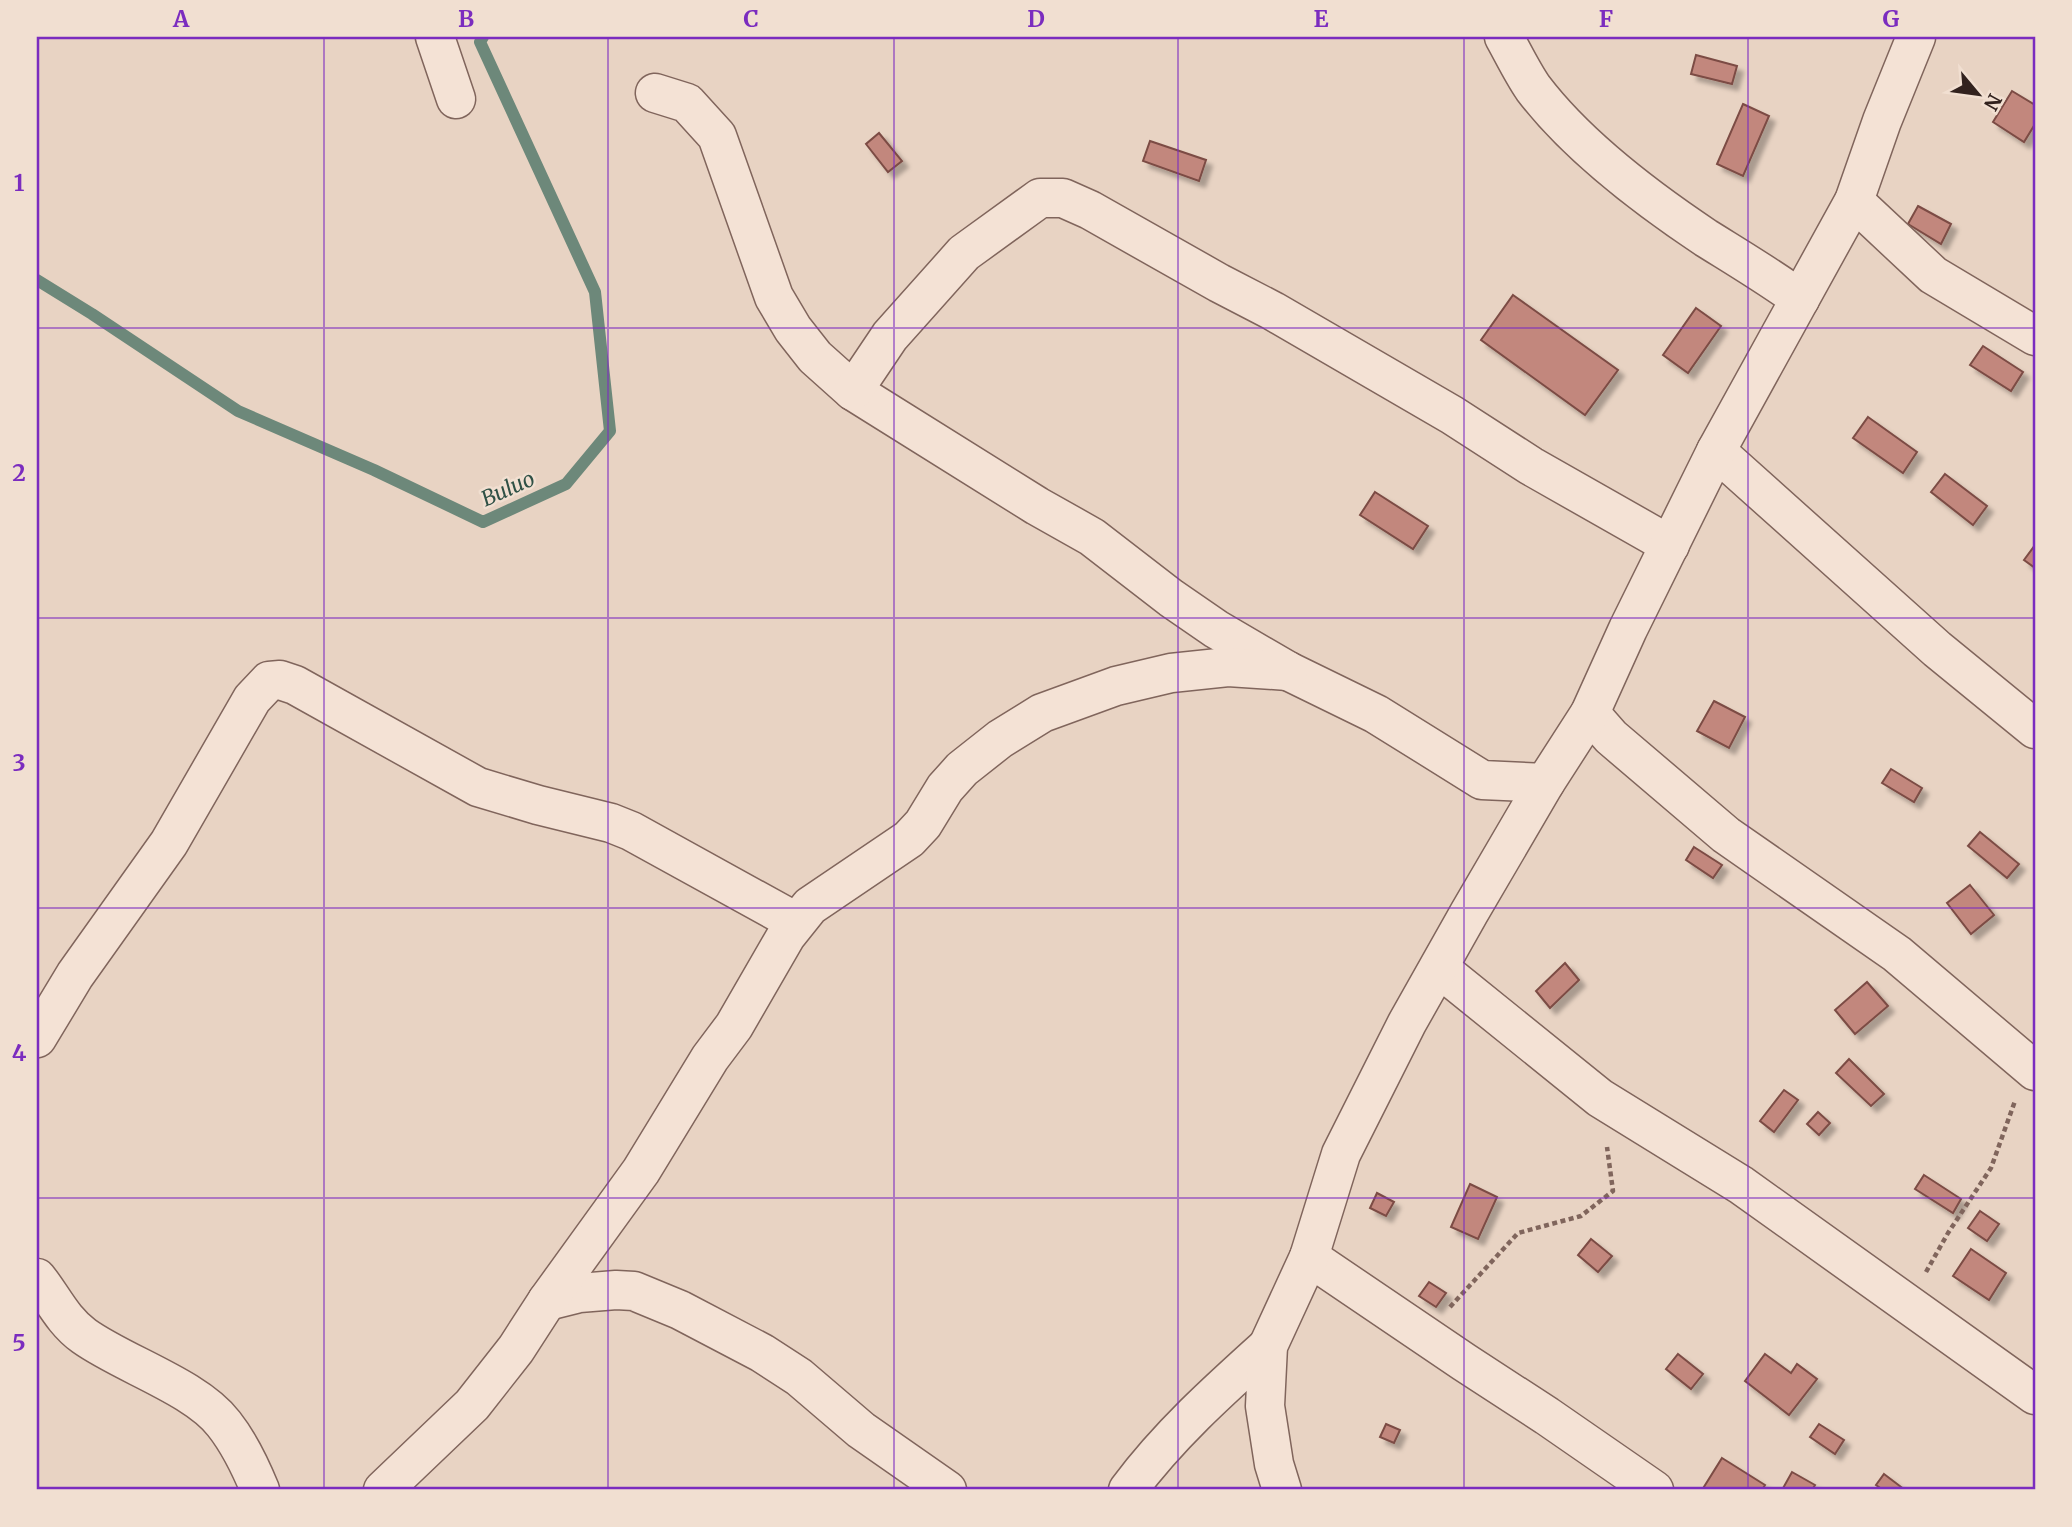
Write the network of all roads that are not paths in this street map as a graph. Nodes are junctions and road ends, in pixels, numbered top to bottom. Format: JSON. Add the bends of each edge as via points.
{"nodes":[{"id":1,"x":435,"y":37,"type":"edge"},
{"id":2,"x":1504,"y":37,"type":"edge"},
{"id":3,"x":1916,"y":37,"type":"edge"},
{"id":4,"x":655,"y":93,"type":"dead end"},
{"id":5,"x":456,"y":99,"type":"dead end"},
{"id":6,"x":1854,"y":201,"type":"junction"},
{"id":7,"x":1800,"y":299,"type":"junction"},
{"id":8,"x":2035,"y":337,"type":"edge"},
{"id":9,"x":853,"y":391,"type":"junction"},
{"id":10,"x":1716,"y":451,"type":"junction"},
{"id":11,"x":1670,"y":545,"type":"junction"},
{"id":12,"x":1288,"y":671,"type":"junction"},
{"id":13,"x":1590,"y":713,"type":"junction"},
{"id":14,"x":2035,"y":729,"type":"edge"},
{"id":15,"x":1545,"y":783,"type":"junction"},
{"id":16,"x":796,"y":922,"type":"junction"},
{"id":17,"x":1439,"y":968,"type":"junction"},
{"id":18,"x":37,"y":1038,"type":"edge"},
{"id":19,"x":2032,"y":1068,"type":"edge"},
{"id":20,"x":1309,"y":1257,"type":"junction"},
{"id":21,"x":37,"y":1278,"type":"edge"},
{"id":22,"x":547,"y":1301,"type":"junction"},
{"id":23,"x":1268,"y":1346,"type":"junction"},
{"id":24,"x":2035,"y":1395,"type":"edge"},
{"id":25,"x":260,"y":1490,"type":"edge"},
{"id":26,"x":383,"y":1490,"type":"edge"},
{"id":27,"x":947,"y":1490,"type":"edge"},
{"id":28,"x":1128,"y":1490,"type":"edge"},
{"id":29,"x":1282,"y":1490,"type":"edge"},
{"id":30,"x":1654,"y":1490,"type":"edge"}],
"edges":[{"from":1,"to":5,"type":"street"},
{"from":2,"to":7,"type":"street","via":[[1533,87],[1613,169],[1703,236]]},
{"from":3,"to":6,"type":"street"},
{"from":4,"to":9,"type":"street","via":[[687,103],[717,136],[774,297],[815,357]]},
{"from":6,"to":7,"type":"street"},
{"from":6,"to":8,"type":"street","via":[[1933,275]]},
{"from":7,"to":10,"type":"street"},
{"from":9,"to":11,"type":"street","via":[[890,336],[964,253],[1040,198],[1063,198],[1273,311]]},
{"from":9,"to":12,"type":"street","via":[[1092,537],[1193,613]]},
{"from":10,"to":11,"type":"street"},
{"from":10,"to":14,"type":"street","via":[[1937,649]]},
{"from":11,"to":13,"type":"street"},
{"from":12,"to":15,"type":"street","via":[[1376,714],[1482,780]]},
{"from":12,"to":16,"type":"street","via":[[1228,667],[1171,673],[1116,686],[1042,713],[961,769],[909,839],[827,893]]},
{"from":13,"to":15,"type":"street"},
{"from":13,"to":19,"type":"street","via":[[1611,737],[1726,835],[1897,954]]},
{"from":15,"to":17,"type":"street"},
{"from":16,"to":18,"type":"street","via":[[631,831],[478,787],[295,685],[269,681],[252,699],[163,853],[75,975]]},
{"from":16,"to":22,"type":"street","via":[[641,1171]]},
{"from":17,"to":20,"type":"street","via":[[1341,1154]]},
{"from":17,"to":24,"type":"street","via":[[1600,1098],[1741,1185]]},
{"from":20,"to":23,"type":"street"},
{"from":20,"to":30,"type":"street"},
{"from":21,"to":25,"type":"street","via":[[58,1312],[84,1336],[186,1393],[225,1424]]},
{"from":22,"to":26,"type":"street","via":[[472,1405]]},
{"from":22,"to":27,"type":"street","via":[[579,1293],[634,1291],[680,1310],[799,1377],[861,1430]]},
{"from":23,"to":28,"type":"street","via":[[1211,1398]]},
{"from":23,"to":29,"type":"street","via":[[1265,1406]]}]}
